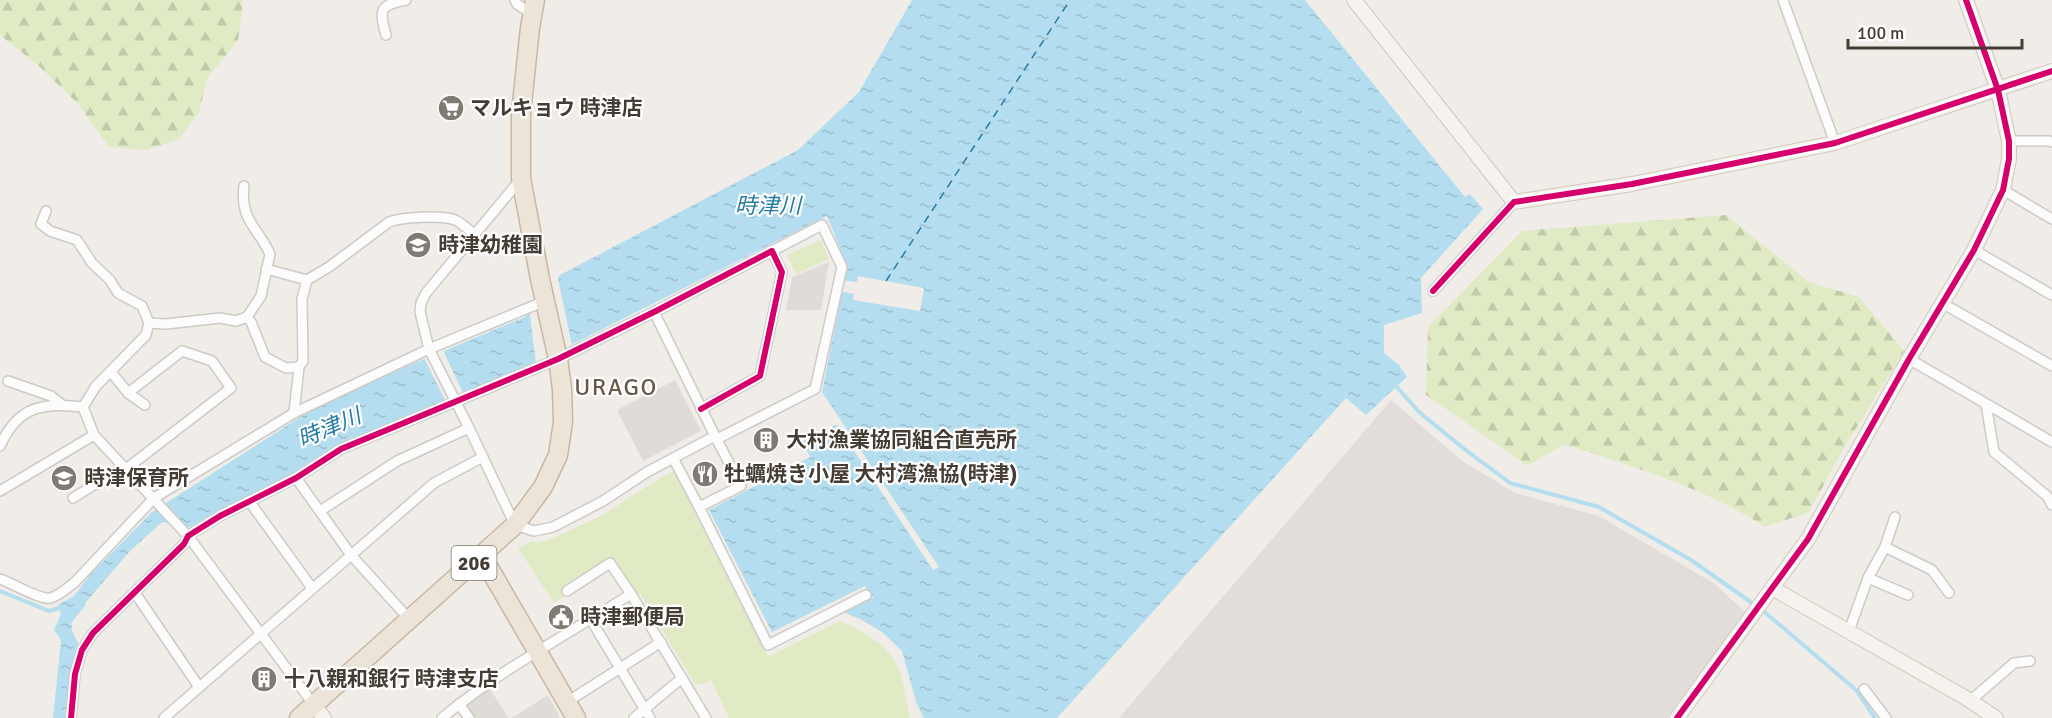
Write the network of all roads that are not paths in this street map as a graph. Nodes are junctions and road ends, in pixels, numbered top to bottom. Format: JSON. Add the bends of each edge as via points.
{"nodes":[{"id":1,"x":406,"y":0,"type":"edge"},
{"id":2,"x":514,"y":0,"type":"edge"},
{"id":3,"x":1354,"y":0,"type":"edge"},
{"id":4,"x":1783,"y":0,"type":"edge"},
{"id":5,"x":1966,"y":0,"type":"edge"},
{"id":6,"x":534,"y":7,"type":"edge"},
{"id":7,"x":386,"y":34,"type":"dead end"},
{"id":8,"x":2052,"y":71,"type":"edge"},
{"id":9,"x":1998,"y":90,"type":"junction"},
{"id":10,"x":2010,"y":141,"type":"junction"},
{"id":11,"x":2052,"y":142,"type":"edge"},
{"id":12,"x":1835,"y":143,"type":"junction"},
{"id":13,"x":522,"y":178,"type":"junction"},
{"id":14,"x":244,"y":186,"type":"dead end"},
{"id":15,"x":2003,"y":190,"type":"junction"},
{"id":16,"x":1514,"y":202,"type":"junction"},
{"id":17,"x":46,"y":211,"type":"dead end"},
{"id":18,"x":2052,"y":219,"type":"edge"},
{"id":19,"x":474,"y":234,"type":"junction"},
{"id":20,"x":1974,"y":250,"type":"junction"},
{"id":21,"x":772,"y":251,"type":"junction"},
{"id":22,"x":266,"y":269,"type":"junction"},
{"id":23,"x":307,"y":280,"type":"junction"},
{"id":24,"x":1432,"y":291,"type":"dead end"},
{"id":25,"x":2052,"y":295,"type":"edge"},
{"id":26,"x":545,"y":301,"type":"junction"},
{"id":27,"x":1942,"y":303,"type":"junction"},
{"id":28,"x":654,"y":312,"type":"junction"},
{"id":29,"x":247,"y":317,"type":"junction"},
{"id":30,"x":149,"y":323,"type":"junction"},
{"id":31,"x":429,"y":349,"type":"junction"},
{"id":32,"x":558,"y":359,"type":"junction"},
{"id":33,"x":1909,"y":359,"type":"junction"},
{"id":34,"x":2052,"y":366,"type":"edge"},
{"id":35,"x":298,"y":367,"type":"junction"},
{"id":36,"x":111,"y":372,"type":"junction"},
{"id":37,"x":8,"y":381,"type":"dead end"},
{"id":38,"x":128,"y":393,"type":"junction"},
{"id":39,"x":456,"y":401,"type":"junction"},
{"id":40,"x":1986,"y":404,"type":"junction"},
{"id":41,"x":62,"y":405,"type":"junction"},
{"id":42,"x":145,"y":405,"type":"dead end"},
{"id":43,"x":83,"y":407,"type":"junction"},
{"id":44,"x":701,"y":409,"type":"junction"},
{"id":45,"x":294,"y":413,"type":"junction"},
{"id":46,"x":469,"y":428,"type":"junction"},
{"id":47,"x":94,"y":435,"type":"junction"},
{"id":48,"x":716,"y":438,"type":"junction"},
{"id":49,"x":2052,"y":442,"type":"edge"},
{"id":50,"x":0,"y":446,"type":"edge"},
{"id":51,"x":483,"y":457,"type":"junction"},
{"id":52,"x":673,"y":458,"type":"junction"},
{"id":53,"x":126,"y":469,"type":"junction"},
{"id":54,"x":296,"y":478,"type":"junction"},
{"id":55,"x":0,"y":491,"type":"edge"},
{"id":56,"x":73,"y":498,"type":"dead end"},
{"id":57,"x":156,"y":500,"type":"junction"},
{"id":58,"x":249,"y":501,"type":"junction"},
{"id":59,"x":2052,"y":505,"type":"edge"},
{"id":60,"x":699,"y":507,"type":"junction"},
{"id":61,"x":320,"y":511,"type":"junction"},
{"id":62,"x":1894,"y":518,"type":"dead end"},
{"id":63,"x":515,"y":525,"type":"junction"},
{"id":64,"x":188,"y":536,"type":"junction"},
{"id":65,"x":1885,"y":547,"type":"junction"},
{"id":66,"x":351,"y":555,"type":"junction"},
{"id":67,"x":482,"y":556,"type":"junction"},
{"id":68,"x":1868,"y":578,"type":"junction"},
{"id":69,"x":0,"y":579,"type":"edge"},
{"id":70,"x":312,"y":588,"type":"junction"},
{"id":71,"x":1772,"y":588,"type":"junction"},
{"id":72,"x":567,"y":591,"type":"dead end"},
{"id":73,"x":135,"y":593,"type":"junction"},
{"id":74,"x":1949,"y":593,"type":"dead end"},
{"id":75,"x":631,"y":594,"type":"junction"},
{"id":76,"x":866,"y":595,"type":"dead end"},
{"id":77,"x":1908,"y":595,"type":"dead end"},
{"id":78,"x":409,"y":619,"type":"junction"},
{"id":79,"x":591,"y":620,"type":"junction"},
{"id":80,"x":1849,"y":631,"type":"junction"},
{"id":81,"x":261,"y":634,"type":"junction"},
{"id":82,"x":661,"y":642,"type":"junction"},
{"id":83,"x":539,"y":651,"type":"junction"},
{"id":84,"x":2030,"y":661,"type":"dead end"},
{"id":85,"x":619,"y":669,"type":"junction"},
{"id":86,"x":682,"y":678,"type":"junction"},
{"id":87,"x":199,"y":687,"type":"junction"},
{"id":88,"x":1864,"y":689,"type":"dead end"},
{"id":89,"x":1970,"y":701,"type":"junction"},
{"id":90,"x":567,"y":702,"type":"junction"},
{"id":91,"x":459,"y":704,"type":"junction"},
{"id":92,"x":319,"y":711,"type":"edge"},
{"id":93,"x":647,"y":714,"type":"edge"},
{"id":94,"x":71,"y":718,"type":"edge"},
{"id":95,"x":164,"y":718,"type":"edge"},
{"id":96,"x":299,"y":718,"type":"edge"},
{"id":97,"x":442,"y":718,"type":"edge"},
{"id":98,"x":468,"y":718,"type":"edge"},
{"id":99,"x":576,"y":718,"type":"edge"},
{"id":100,"x":634,"y":718,"type":"edge"},
{"id":101,"x":706,"y":718,"type":"edge"},
{"id":102,"x":1677,"y":718,"type":"edge"},
{"id":103,"x":1886,"y":718,"type":"edge"},
{"id":104,"x":1996,"y":718,"type":"edge"}],
"edges":[{"from":1,"to":7,"type":"street","via":[[383,8]]},
{"from":2,"to":6,"type":"street"},
{"from":3,"to":16,"type":"street"},
{"from":4,"to":12,"type":"street"},
{"from":5,"to":9,"type":"street"},
{"from":6,"to":13,"type":"highway","number":"206","via":[[521,113]]},
{"from":8,"to":9,"type":"street"},
{"from":9,"to":10,"type":"street"},
{"from":9,"to":12,"type":"street"},
{"from":10,"to":11,"type":"street"},
{"from":10,"to":15,"type":"street"},
{"from":12,"to":16,"type":"street","via":[[1632,184]]},
{"from":13,"to":19,"type":"street"},
{"from":13,"to":26,"type":"highway","number":"206"},
{"from":14,"to":22,"type":"street","via":[[242,201],[246,214],[270,254]]},
{"from":15,"to":18,"type":"street"},
{"from":15,"to":20,"type":"street"},
{"from":16,"to":24,"type":"street"},
{"from":17,"to":30,"type":"street","via":[[41,224],[77,240],[118,293],[142,306]]},
{"from":19,"to":23,"type":"street","via":[[454,220],[400,218]]},
{"from":19,"to":31,"type":"street","via":[[421,303]]},
{"from":20,"to":25,"type":"street"},
{"from":20,"to":27,"type":"street"},
{"from":21,"to":28,"type":"street"},
{"from":21,"to":44,"type":"street","via":[[782,272],[760,376]]},
{"from":21,"to":48,"type":"street","via":[[822,225],[842,267],[815,389]]},
{"from":22,"to":23,"type":"street"},
{"from":22,"to":29,"type":"street","via":[[261,296]]},
{"from":23,"to":35,"type":"street","via":[[302,299],[303,361]]},
{"from":26,"to":31,"type":"street"},
{"from":26,"to":32,"type":"highway","number":"206"},
{"from":27,"to":33,"type":"street"},
{"from":27,"to":34,"type":"street"},
{"from":28,"to":32,"type":"street"},
{"from":28,"to":44,"type":"street"},
{"from":29,"to":30,"type":"street","via":[[236,321],[220,318]]},
{"from":29,"to":35,"type":"street","via":[[265,357],[286,368]]},
{"from":30,"to":36,"type":"street","via":[[146,335]]},
{"from":31,"to":39,"type":"street"},
{"from":31,"to":45,"type":"street"},
{"from":32,"to":39,"type":"street"},
{"from":32,"to":63,"type":"highway","number":"206","via":[[561,441],[549,478]]},
{"from":33,"to":40,"type":"street"},
{"from":33,"to":71,"type":"street","via":[[1808,539]]},
{"from":35,"to":45,"type":"street"},
{"from":36,"to":38,"type":"street"},
{"from":36,"to":43,"type":"street"},
{"from":37,"to":41,"type":"street","via":[[51,396]]},
{"from":38,"to":42,"type":"street"},
{"from":38,"to":53,"type":"street","via":[[182,351],[212,361],[231,388]]},
{"from":39,"to":46,"type":"street"},
{"from":39,"to":54,"type":"street","via":[[341,449]]},
{"from":40,"to":49,"type":"street"},
{"from":40,"to":59,"type":"street","via":[[1994,452],[2047,496]]},
{"from":41,"to":43,"type":"street"},
{"from":41,"to":50,"type":"street","via":[[29,410],[15,421]]},
{"from":43,"to":47,"type":"street"},
{"from":44,"to":48,"type":"street"},
{"from":45,"to":57,"type":"street"},
{"from":46,"to":51,"type":"street"},
{"from":46,"to":61,"type":"street","via":[[397,461]]},
{"from":47,"to":53,"type":"street"},
{"from":47,"to":55,"type":"street"},
{"from":48,"to":52,"type":"street"},
{"from":48,"to":60,"type":"street","via":[[741,486]]},
{"from":51,"to":63,"type":"street"},
{"from":51,"to":66,"type":"street","via":[[434,483]]},
{"from":52,"to":60,"type":"street"},
{"from":52,"to":63,"type":"street","via":[[553,527],[534,531]]},
{"from":53,"to":56,"type":"street"},
{"from":53,"to":57,"type":"street"},
{"from":54,"to":58,"type":"street"},
{"from":54,"to":61,"type":"street"},
{"from":57,"to":64,"type":"street"},
{"from":57,"to":69,"type":"street","via":[[61,593],[40,597]]},
{"from":58,"to":64,"type":"street"},
{"from":58,"to":70,"type":"street"},
{"from":60,"to":76,"type":"street","via":[[768,645]]},
{"from":61,"to":66,"type":"street"},
{"from":62,"to":65,"type":"street"},
{"from":63,"to":67,"type":"highway","number":"206"},
{"from":64,"to":73,"type":"street"},
{"from":64,"to":81,"type":"street"},
{"from":65,"to":68,"type":"street"},
{"from":65,"to":74,"type":"street","via":[[1932,570]]},
{"from":66,"to":70,"type":"street"},
{"from":66,"to":78,"type":"street"},
{"from":67,"to":78,"type":"highway","number":"206"},
{"from":67,"to":83,"type":"highway"},
{"from":68,"to":77,"type":"street"},
{"from":68,"to":80,"type":"street"},
{"from":70,"to":81,"type":"street"},
{"from":71,"to":80,"type":"street"},
{"from":71,"to":102,"type":"street"},
{"from":72,"to":75,"type":"street","via":[[610,563]]},
{"from":73,"to":87,"type":"street"},
{"from":73,"to":94,"type":"street","via":[[93,633],[82,650],[75,674]]},
{"from":75,"to":79,"type":"street"},
{"from":75,"to":82,"type":"street"},
{"from":78,"to":92,"type":"highway","number":"206"},
{"from":79,"to":83,"type":"street"},
{"from":79,"to":85,"type":"street"},
{"from":80,"to":89,"type":"street"},
{"from":81,"to":87,"type":"street"},
{"from":81,"to":92,"type":"street"},
{"from":82,"to":85,"type":"street"},
{"from":82,"to":86,"type":"street"},
{"from":83,"to":90,"type":"highway"},
{"from":83,"to":91,"type":"street"},
{"from":84,"to":89,"type":"street","via":[[2014,663]]},
{"from":85,"to":90,"type":"street"},
{"from":85,"to":93,"type":"street"},
{"from":86,"to":93,"type":"street"},
{"from":86,"to":101,"type":"street"},
{"from":87,"to":95,"type":"street"},
{"from":88,"to":103,"type":"street"},
{"from":89,"to":104,"type":"street"},
{"from":90,"to":99,"type":"highway"},
{"from":91,"to":97,"type":"street"},
{"from":91,"to":98,"type":"street"},
{"from":92,"to":96,"type":"highway","number":"206"},
{"from":93,"to":100,"type":"street"}]}
